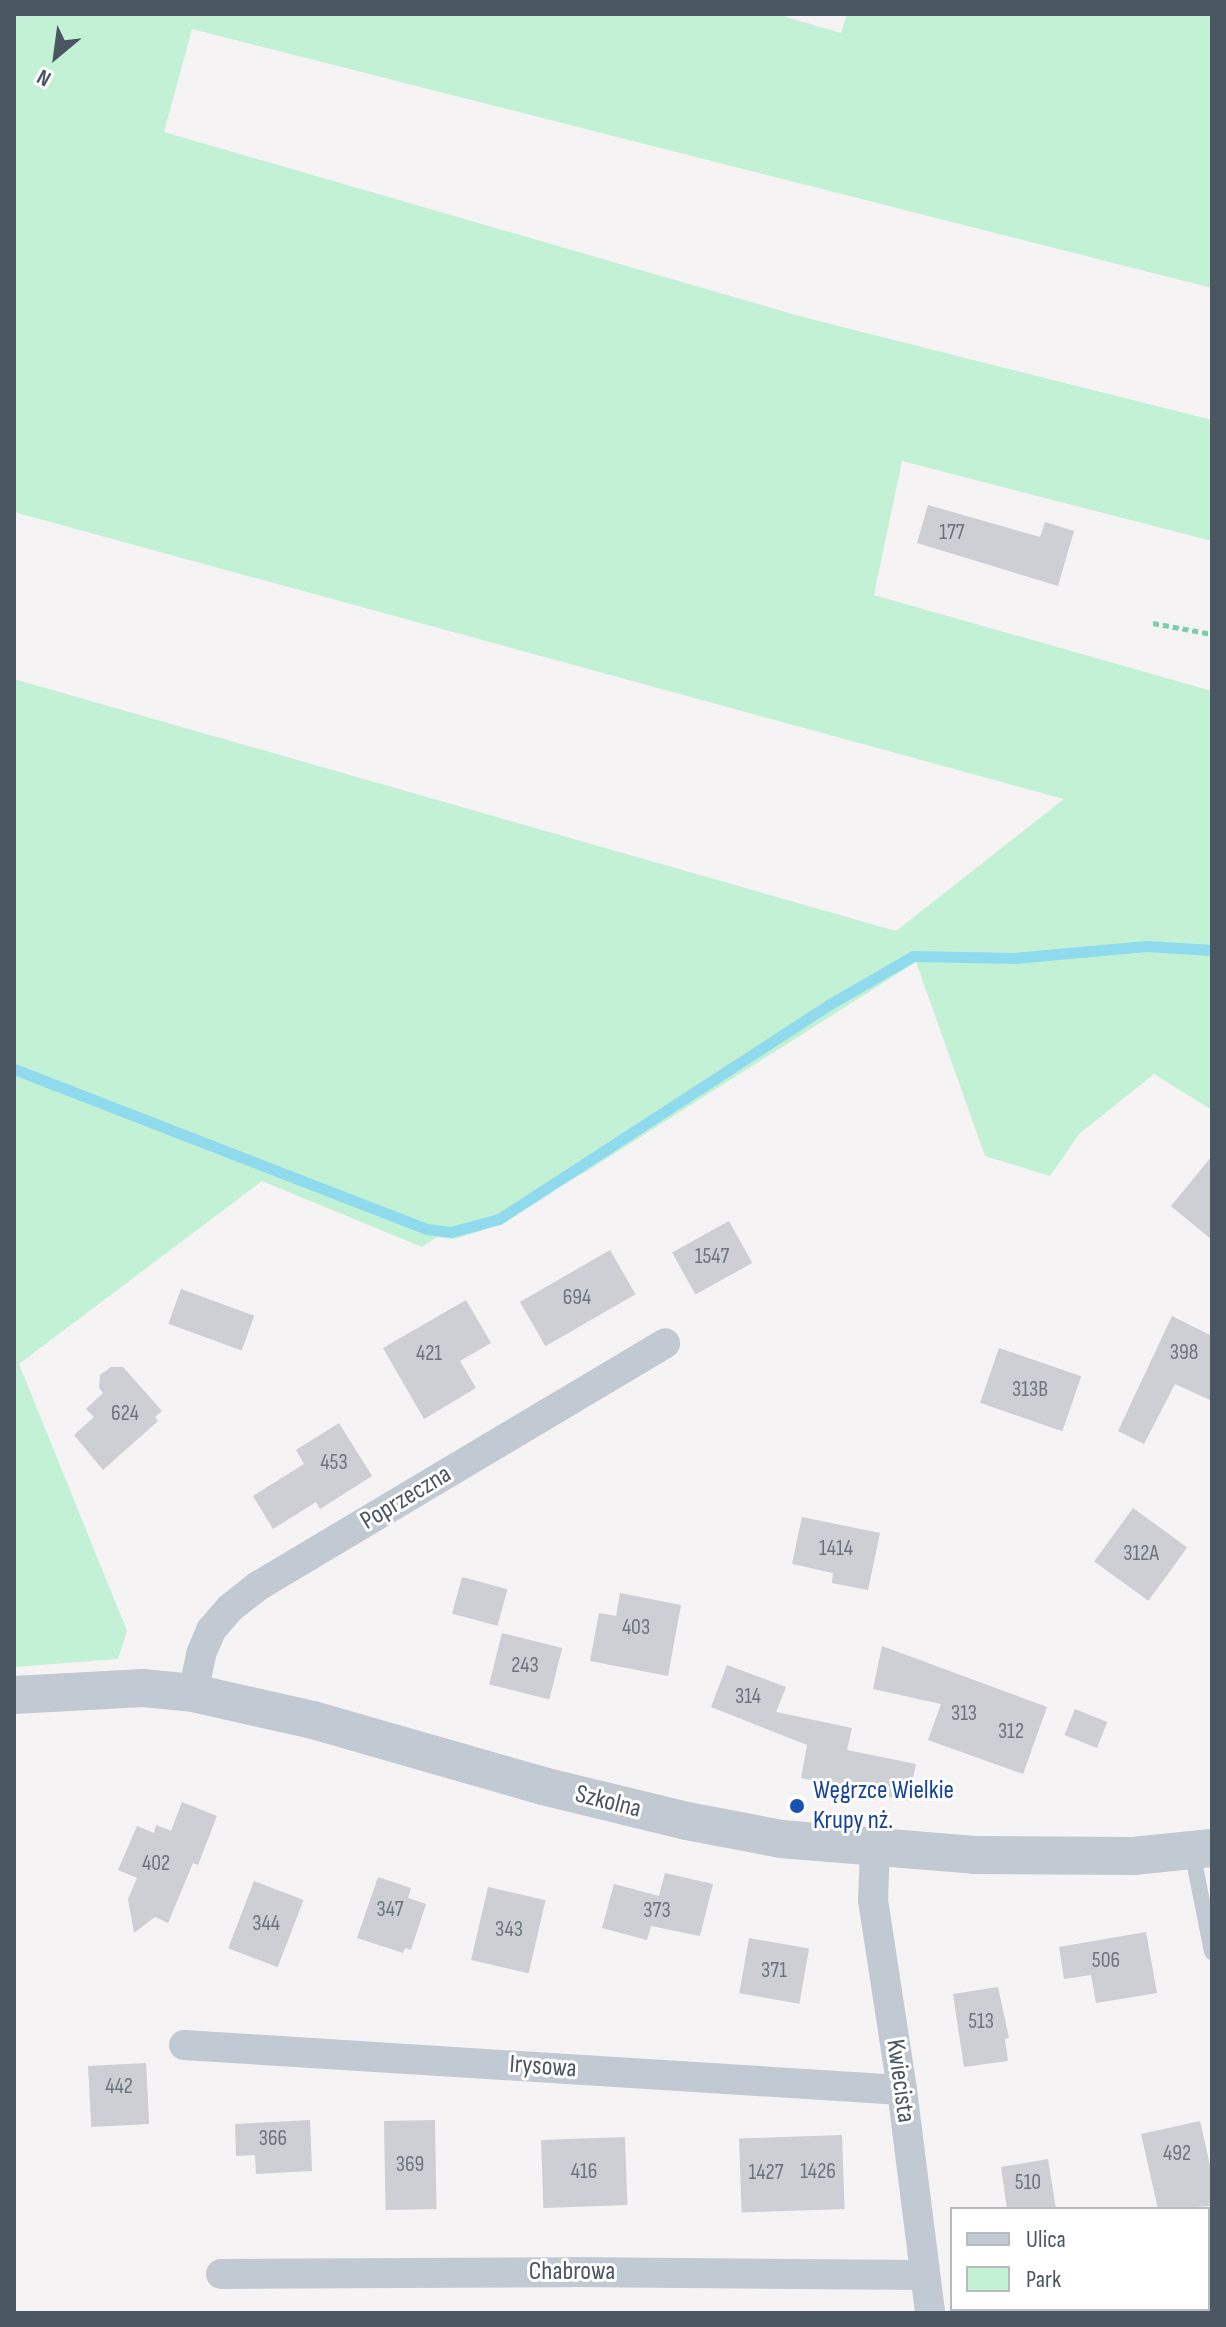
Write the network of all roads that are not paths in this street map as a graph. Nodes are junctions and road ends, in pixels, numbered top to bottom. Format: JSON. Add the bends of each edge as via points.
{"nodes":[{"id":1,"x":665,"y":1343,"type":"dead end"},
{"id":2,"x":193,"y":1693,"type":"junction"},
{"id":3,"x":14,"y":1695,"type":"edge"},
{"id":4,"x":875,"y":1848,"type":"junction"},
{"id":5,"x":1202,"y":1850,"type":"edge"},
{"id":6,"x":1212,"y":1952,"type":"edge"},
{"id":7,"x":184,"y":2045,"type":"dead end"},
{"id":8,"x":902,"y":2090,"type":"junction"},
{"id":9,"x":221,"y":2274,"type":"dead end"},
{"id":10,"x":923,"y":2275,"type":"junction"},
{"id":11,"x":930,"y":2313,"type":"edge"}],
"edges":[{"from":1,"to":2,"type":"street","name":"Poprzeczna","via":[[258,1586],[211,1630]]},
{"from":2,"to":3,"type":"street","name":"Szkolna","via":[[143,1688]]},
{"from":2,"to":4,"type":"street","name":"Szkolna","via":[[687,1821],[781,1839]]},
{"from":4,"to":5,"type":"street","name":"Szkolna","via":[[1072,1857]]},
{"from":4,"to":8,"type":"street","name":"Kwiecista","via":[[873,1900]]},
{"from":5,"to":6,"type":"lane"},
{"from":7,"to":8,"type":"street","name":"Irysowa"},
{"from":8,"to":10,"type":"street","name":"Kwiecista"},
{"from":9,"to":10,"type":"street","name":"Chabrowa"},
{"from":10,"to":11,"type":"street","name":"Kwiecista"}]}
